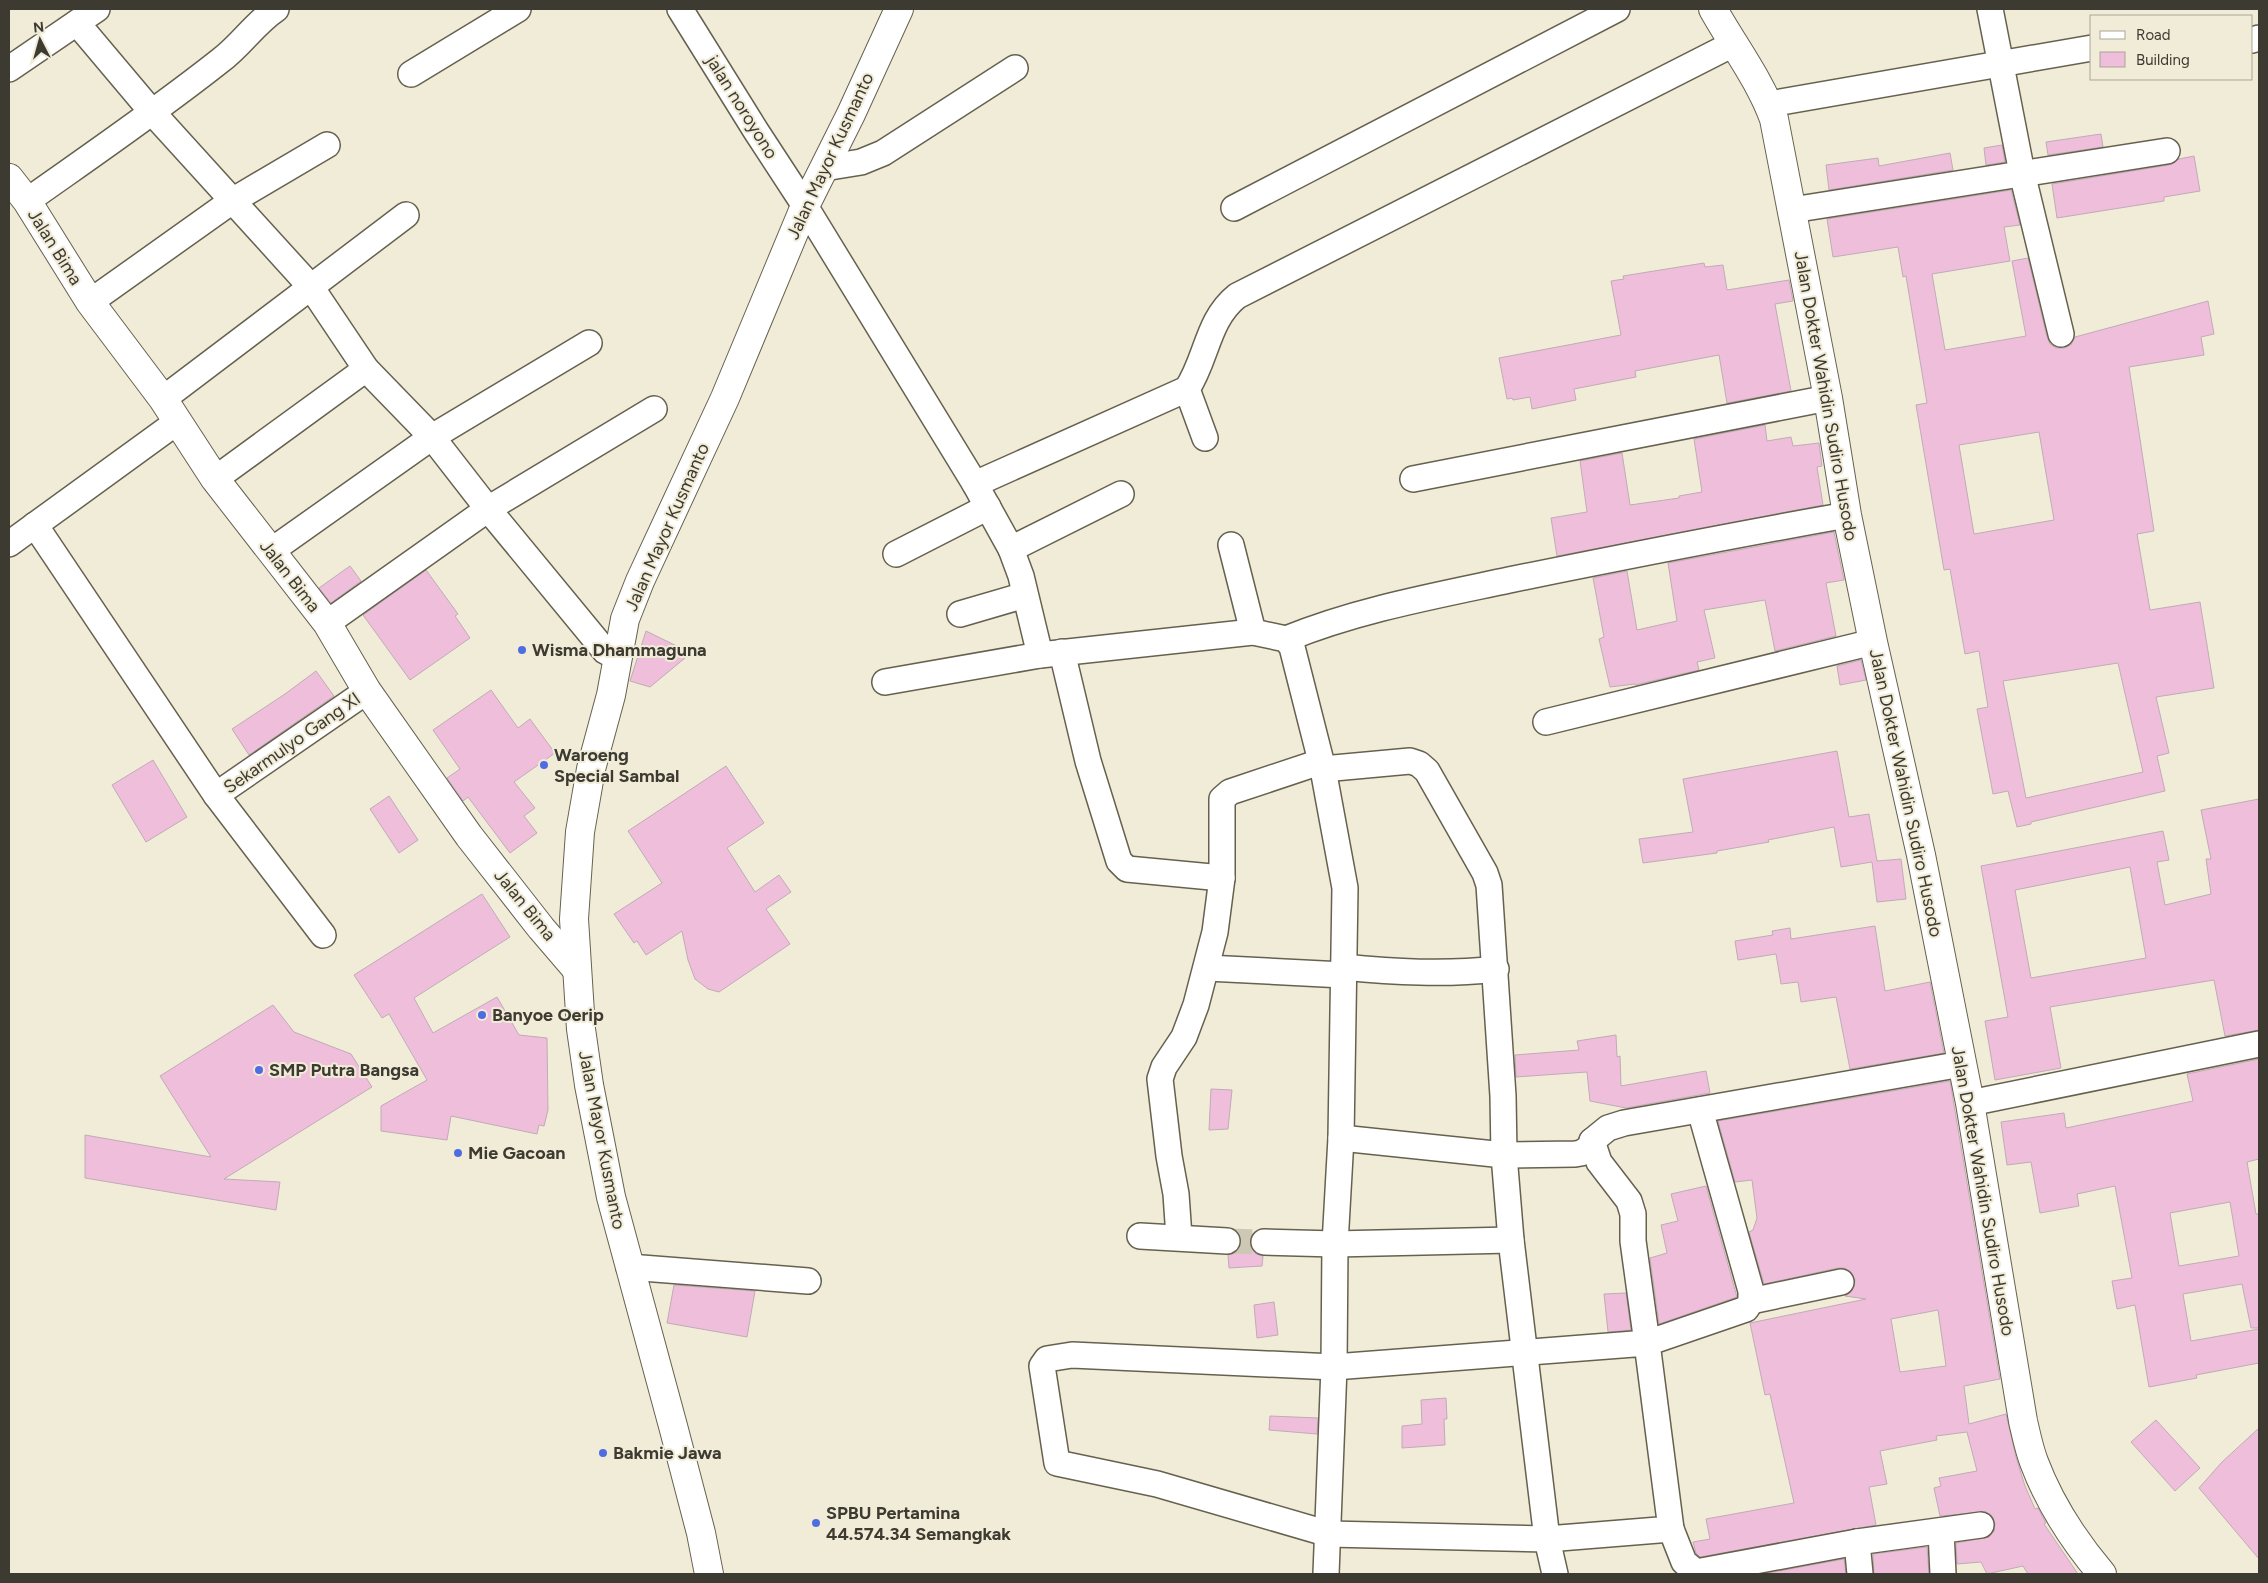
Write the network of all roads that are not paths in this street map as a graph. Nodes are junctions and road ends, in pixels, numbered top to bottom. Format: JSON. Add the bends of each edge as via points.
{"nodes":[{"id":1,"x":97,"y":9,"type":"edge"},
{"id":2,"x":518,"y":9,"type":"edge"},
{"id":3,"x":680,"y":9,"type":"edge"},
{"id":4,"x":899,"y":9,"type":"edge"},
{"id":5,"x":1617,"y":9,"type":"edge"},
{"id":6,"x":1714,"y":9,"type":"edge"},
{"id":7,"x":1990,"y":9,"type":"edge"},
{"id":8,"x":262,"y":12,"type":"edge"},
{"id":9,"x":77,"y":23,"type":"junction"},
{"id":10,"x":1733,"y":44,"type":"junction"},
{"id":11,"x":2090,"y":48,"type":"edge"},
{"id":12,"x":2002,"y":65,"type":"junction"},
{"id":13,"x":1015,"y":68,"type":"dead end"},
{"id":14,"x":9,"y":69,"type":"edge"},
{"id":15,"x":411,"y":74,"type":"dead end"},
{"id":16,"x":1769,"y":104,"type":"junction"},
{"id":17,"x":152,"y":112,"type":"junction"},
{"id":18,"x":327,"y":145,"type":"dead end"},
{"id":19,"x":2167,"y":151,"type":"dead end"},
{"id":20,"x":824,"y":168,"type":"junction"},
{"id":21,"x":2022,"y":174,"type":"junction"},
{"id":22,"x":9,"y":178,"type":"edge"},
{"id":23,"x":232,"y":200,"type":"junction"},
{"id":24,"x":26,"y":201,"type":"junction"},
{"id":25,"x":805,"y":206,"type":"junction"},
{"id":26,"x":1234,"y":208,"type":"dead end"},
{"id":27,"x":1792,"y":210,"type":"junction"},
{"id":28,"x":406,"y":215,"type":"dead end"},
{"id":29,"x":311,"y":287,"type":"junction"},
{"id":30,"x":90,"y":302,"type":"junction"},
{"id":31,"x":2061,"y":334,"type":"dead end"},
{"id":32,"x":589,"y":343,"type":"dead end"},
{"id":33,"x":366,"y":369,"type":"junction"},
{"id":34,"x":1187,"y":389,"type":"junction"},
{"id":35,"x":1828,"y":398,"type":"junction"},
{"id":36,"x":163,"y":399,"type":"junction"},
{"id":37,"x":654,"y":409,"type":"dead end"},
{"id":38,"x":177,"y":422,"type":"junction"},
{"id":39,"x":432,"y":437,"type":"junction"},
{"id":40,"x":1206,"y":438,"type":"dead end"},
{"id":41,"x":214,"y":478,"type":"junction"},
{"id":42,"x":1413,"y":479,"type":"dead end"},
{"id":43,"x":975,"y":484,"type":"junction"},
{"id":44,"x":1121,"y":494,"type":"dead end"},
{"id":45,"x":988,"y":507,"type":"junction"},
{"id":46,"x":488,"y":510,"type":"junction"},
{"id":47,"x":1847,"y":515,"type":"junction"},
{"id":48,"x":36,"y":524,"type":"junction"},
{"id":49,"x":9,"y":544,"type":"edge"},
{"id":50,"x":1232,"y":545,"type":"dead end"},
{"id":51,"x":1011,"y":549,"type":"junction"},
{"id":52,"x":272,"y":551,"type":"junction"},
{"id":53,"x":896,"y":554,"type":"dead end"},
{"id":54,"x":1025,"y":595,"type":"junction"},
{"id":55,"x":960,"y":614,"type":"dead end"},
{"id":56,"x":326,"y":622,"type":"junction"},
{"id":57,"x":1253,"y":632,"type":"junction"},
{"id":58,"x":1286,"y":638,"type":"junction"},
{"id":59,"x":1873,"y":642,"type":"junction"},
{"id":60,"x":1051,"y":653,"type":"junction"},
{"id":61,"x":618,"y":658,"type":"junction"},
{"id":62,"x":885,"y":682,"type":"dead end"},
{"id":63,"x":367,"y":691,"type":"junction"},
{"id":64,"x":1546,"y":722,"type":"dead end"},
{"id":65,"x":1321,"y":766,"type":"junction"},
{"id":66,"x":216,"y":795,"type":"junction"},
{"id":67,"x":1222,"y":878,"type":"junction"},
{"id":68,"x":324,"y":935,"type":"dead end"},
{"id":69,"x":1206,"y":968,"type":"junction"},
{"id":70,"x":1496,"y":969,"type":"junction"},
{"id":71,"x":577,"y":970,"type":"junction"},
{"id":72,"x":1343,"y":971,"type":"junction"},
{"id":73,"x":2259,"y":1044,"type":"edge"},
{"id":74,"x":1962,"y":1064,"type":"junction"},
{"id":75,"x":1970,"y":1104,"type":"junction"},
{"id":76,"x":1700,"y":1110,"type":"junction"},
{"id":77,"x":1341,"y":1138,"type":"junction"},
{"id":78,"x":1592,"y":1141,"type":"junction"},
{"id":79,"x":1504,"y":1155,"type":"junction"},
{"id":80,"x":1140,"y":1236,"type":"dead end"},
{"id":81,"x":1179,"y":1237,"type":"junction"},
{"id":82,"x":1511,"y":1240,"type":"junction"},
{"id":83,"x":1227,"y":1241,"type":"tunnel mouth"},
{"id":84,"x":1264,"y":1242,"type":"tunnel mouth"},
{"id":85,"x":1335,"y":1244,"type":"junction"},
{"id":86,"x":628,"y":1267,"type":"junction"},
{"id":87,"x":808,"y":1281,"type":"dead end"},
{"id":88,"x":1841,"y":1282,"type":"dead end"},
{"id":89,"x":1751,"y":1300,"type":"junction"},
{"id":90,"x":1647,"y":1343,"type":"junction"},
{"id":91,"x":1525,"y":1354,"type":"junction"},
{"id":92,"x":1334,"y":1367,"type":"junction"},
{"id":93,"x":1980,"y":1525,"type":"dead end"},
{"id":94,"x":1671,"y":1529,"type":"junction"},
{"id":95,"x":1941,"y":1531,"type":"junction"},
{"id":96,"x":1329,"y":1534,"type":"junction"},
{"id":97,"x":1547,"y":1539,"type":"junction"},
{"id":98,"x":1857,"y":1542,"type":"junction"},
{"id":99,"x":709,"y":1574,"type":"edge"},
{"id":100,"x":1326,"y":1574,"type":"edge"},
{"id":101,"x":1555,"y":1574,"type":"edge"},
{"id":102,"x":1860,"y":1574,"type":"edge"},
{"id":103,"x":1943,"y":1574,"type":"edge"},
{"id":104,"x":2102,"y":1574,"type":"edge"}],
"edges":[{"from":1,"to":9,"type":"street"},
{"from":2,"to":15,"type":"street"},
{"from":3,"to":25,"type":"street","name":"jalan noroyono"},
{"from":4,"to":20,"type":"main road","name":"Jalan Mayor Kusmanto"},
{"from":5,"to":26,"type":"street"},
{"from":6,"to":10,"type":"main road","name":"Jalan Dokter Wahidin Sudiro Husodo"},
{"from":7,"to":12,"type":"street"},
{"from":8,"to":17,"type":"street","via":[[222,59]]},
{"from":9,"to":14,"type":"street"},
{"from":9,"to":17,"type":"street"},
{"from":10,"to":16,"type":"main road","name":"Jalan Dokter Wahidin Sudiro Husodo"},
{"from":10,"to":34,"type":"street","via":[[1237,296],[1225,305],[1197,375]]},
{"from":11,"to":12,"type":"street"},
{"from":12,"to":16,"type":"street"},
{"from":12,"to":21,"type":"street"},
{"from":13,"to":20,"type":"street","via":[[883,153],[861,162]]},
{"from":16,"to":27,"type":"main road","name":"Jalan Dokter Wahidin Sudiro Husodo"},
{"from":17,"to":23,"type":"street"},
{"from":17,"to":24,"type":"street"},
{"from":18,"to":23,"type":"street"},
{"from":19,"to":21,"type":"street"},
{"from":20,"to":25,"type":"main road","name":"Jalan Mayor Kusmanto"},
{"from":21,"to":27,"type":"street"},
{"from":21,"to":31,"type":"street"},
{"from":22,"to":24,"type":"main road","name":"Jalan Bima"},
{"from":23,"to":29,"type":"street"},
{"from":23,"to":30,"type":"street"},
{"from":24,"to":30,"type":"main road","name":"Jalan Bima"},
{"from":25,"to":43,"type":"street","name":"jalan noroyono"},
{"from":25,"to":61,"type":"main road","name":"Jalan Mayor Kusmanto","via":[[725,398],[640,581],[625,619]]},
{"from":27,"to":35,"type":"main road","name":"Jalan Dokter Wahidin Sudiro Husodo"},
{"from":28,"to":29,"type":"street"},
{"from":29,"to":33,"type":"street"},
{"from":29,"to":36,"type":"street"},
{"from":30,"to":36,"type":"main road","name":"Jalan Bima"},
{"from":32,"to":39,"type":"street"},
{"from":33,"to":39,"type":"street"},
{"from":33,"to":41,"type":"street"},
{"from":34,"to":40,"type":"street"},
{"from":34,"to":43,"type":"street"},
{"from":35,"to":42,"type":"street"},
{"from":35,"to":47,"type":"main road","name":"Jalan Dokter Wahidin Sudiro Husodo"},
{"from":36,"to":38,"type":"main road","name":"Jalan Bima"},
{"from":37,"to":46,"type":"street"},
{"from":38,"to":41,"type":"main road","name":"Jalan Bima"},
{"from":38,"to":48,"type":"street"},
{"from":39,"to":46,"type":"street"},
{"from":39,"to":52,"type":"street"},
{"from":41,"to":52,"type":"main road","name":"Jalan Bima"},
{"from":43,"to":45,"type":"street","name":"jalan noroyono"},
{"from":44,"to":51,"type":"street"},
{"from":45,"to":51,"type":"street","name":"jalan noroyono"},
{"from":45,"to":53,"type":"street"},
{"from":46,"to":56,"type":"street"},
{"from":46,"to":61,"type":"street","via":[[605,651]]},
{"from":47,"to":58,"type":"street","via":[[1662,548],[1430,597],[1320,625]]},
{"from":47,"to":59,"type":"main road","name":"Jalan Dokter Wahidin Sudiro Husodo"},
{"from":48,"to":49,"type":"street"},
{"from":48,"to":66,"type":"street"},
{"from":50,"to":57,"type":"street"},
{"from":51,"to":54,"type":"street","name":"jalan noroyono"},
{"from":52,"to":56,"type":"main road","name":"Jalan Bima"},
{"from":54,"to":55,"type":"street"},
{"from":54,"to":60,"type":"street","name":"jalan noroyono"},
{"from":56,"to":63,"type":"main road","name":"Jalan Bima"},
{"from":57,"to":58,"type":"street"},
{"from":57,"to":60,"type":"street"},
{"from":58,"to":65,"type":"street","via":[[1292,647]]},
{"from":59,"to":64,"type":"street"},
{"from":59,"to":74,"type":"main road","name":"Jalan Dokter Wahidin Sudiro Husodo","via":[[1921,855]]},
{"from":60,"to":62,"type":"street"},
{"from":60,"to":67,"type":"street","name":"jalan noroyono","via":[[1118,861],[1127,868]]},
{"from":61,"to":71,"type":"main road","name":"Jalan Mayor Kusmanto","via":[[591,769],[580,832],[574,919]]},
{"from":63,"to":66,"type":"street","name":"Sekarmulyo Gang XI"},
{"from":63,"to":71,"type":"main road","name":"Jalan Bima","via":[[469,836]]},
{"from":65,"to":67,"type":"street","via":[[1230,792],[1222,799]]},
{"from":65,"to":70,"type":"street","via":[[1410,761],[1427,771],[1489,885]]},
{"from":65,"to":72,"type":"street","via":[[1345,881]]},
{"from":66,"to":68,"type":"street"},
{"from":67,"to":69,"type":"street"},
{"from":69,"to":72,"type":"street"},
{"from":69,"to":81,"type":"street","via":[[1184,1037],[1160,1079]]},
{"from":70,"to":72,"type":"street","via":[[1467,972]]},
{"from":70,"to":79,"type":"street"},
{"from":71,"to":86,"type":"main road","name":"Jalan Mayor Kusmanto","via":[[589,1085],[610,1196]]},
{"from":72,"to":77,"type":"street"},
{"from":73,"to":75,"type":"street"},
{"from":74,"to":75,"type":"main road","name":"Jalan Dokter Wahidin Sudiro Husodo"},
{"from":74,"to":76,"type":"street"},
{"from":75,"to":104,"type":"main road","name":"Jalan Dokter Wahidin Sudiro Husodo","via":[[2023,1421],[2033,1460],[2055,1506]]},
{"from":76,"to":78,"type":"street","via":[[1608,1128]]},
{"from":76,"to":89,"type":"street"},
{"from":77,"to":79,"type":"street"},
{"from":77,"to":85,"type":"street"},
{"from":78,"to":79,"type":"street","via":[[1591,1148],[1582,1154]]},
{"from":78,"to":90,"type":"street","via":[[1599,1162],[1629,1201],[1633,1214],[1633,1241]]},
{"from":79,"to":82,"type":"street"},
{"from":80,"to":81,"type":"street"},
{"from":81,"to":83,"type":"street"},
{"from":82,"to":85,"type":"street"},
{"from":82,"to":91,"type":"street"},
{"from":84,"to":85,"type":"street"},
{"from":85,"to":92,"type":"street"},
{"from":86,"to":87,"type":"street"},
{"from":86,"to":99,"type":"main road","name":"Jalan Mayor Kusmanto","via":[[673,1426]]},
{"from":88,"to":89,"type":"street"},
{"from":89,"to":90,"type":"street","via":[[1746,1309]]},
{"from":90,"to":91,"type":"street"},
{"from":90,"to":94,"type":"street"},
{"from":91,"to":92,"type":"street"},
{"from":91,"to":97,"type":"street"},
{"from":92,"to":96,"type":"street"},
{"from":92,"to":96,"type":"street","via":[[1072,1355],[1047,1359],[1042,1366],[1057,1463],[1157,1484]]},
{"from":93,"to":95,"type":"street"},
{"from":94,"to":97,"type":"street"},
{"from":94,"to":98,"type":"street","via":[[1684,1562],[1696,1572]]},
{"from":95,"to":98,"type":"street"},
{"from":95,"to":103,"type":"street"},
{"from":96,"to":97,"type":"street"},
{"from":96,"to":100,"type":"street"},
{"from":97,"to":101,"type":"street"},
{"from":98,"to":102,"type":"street"}]}
